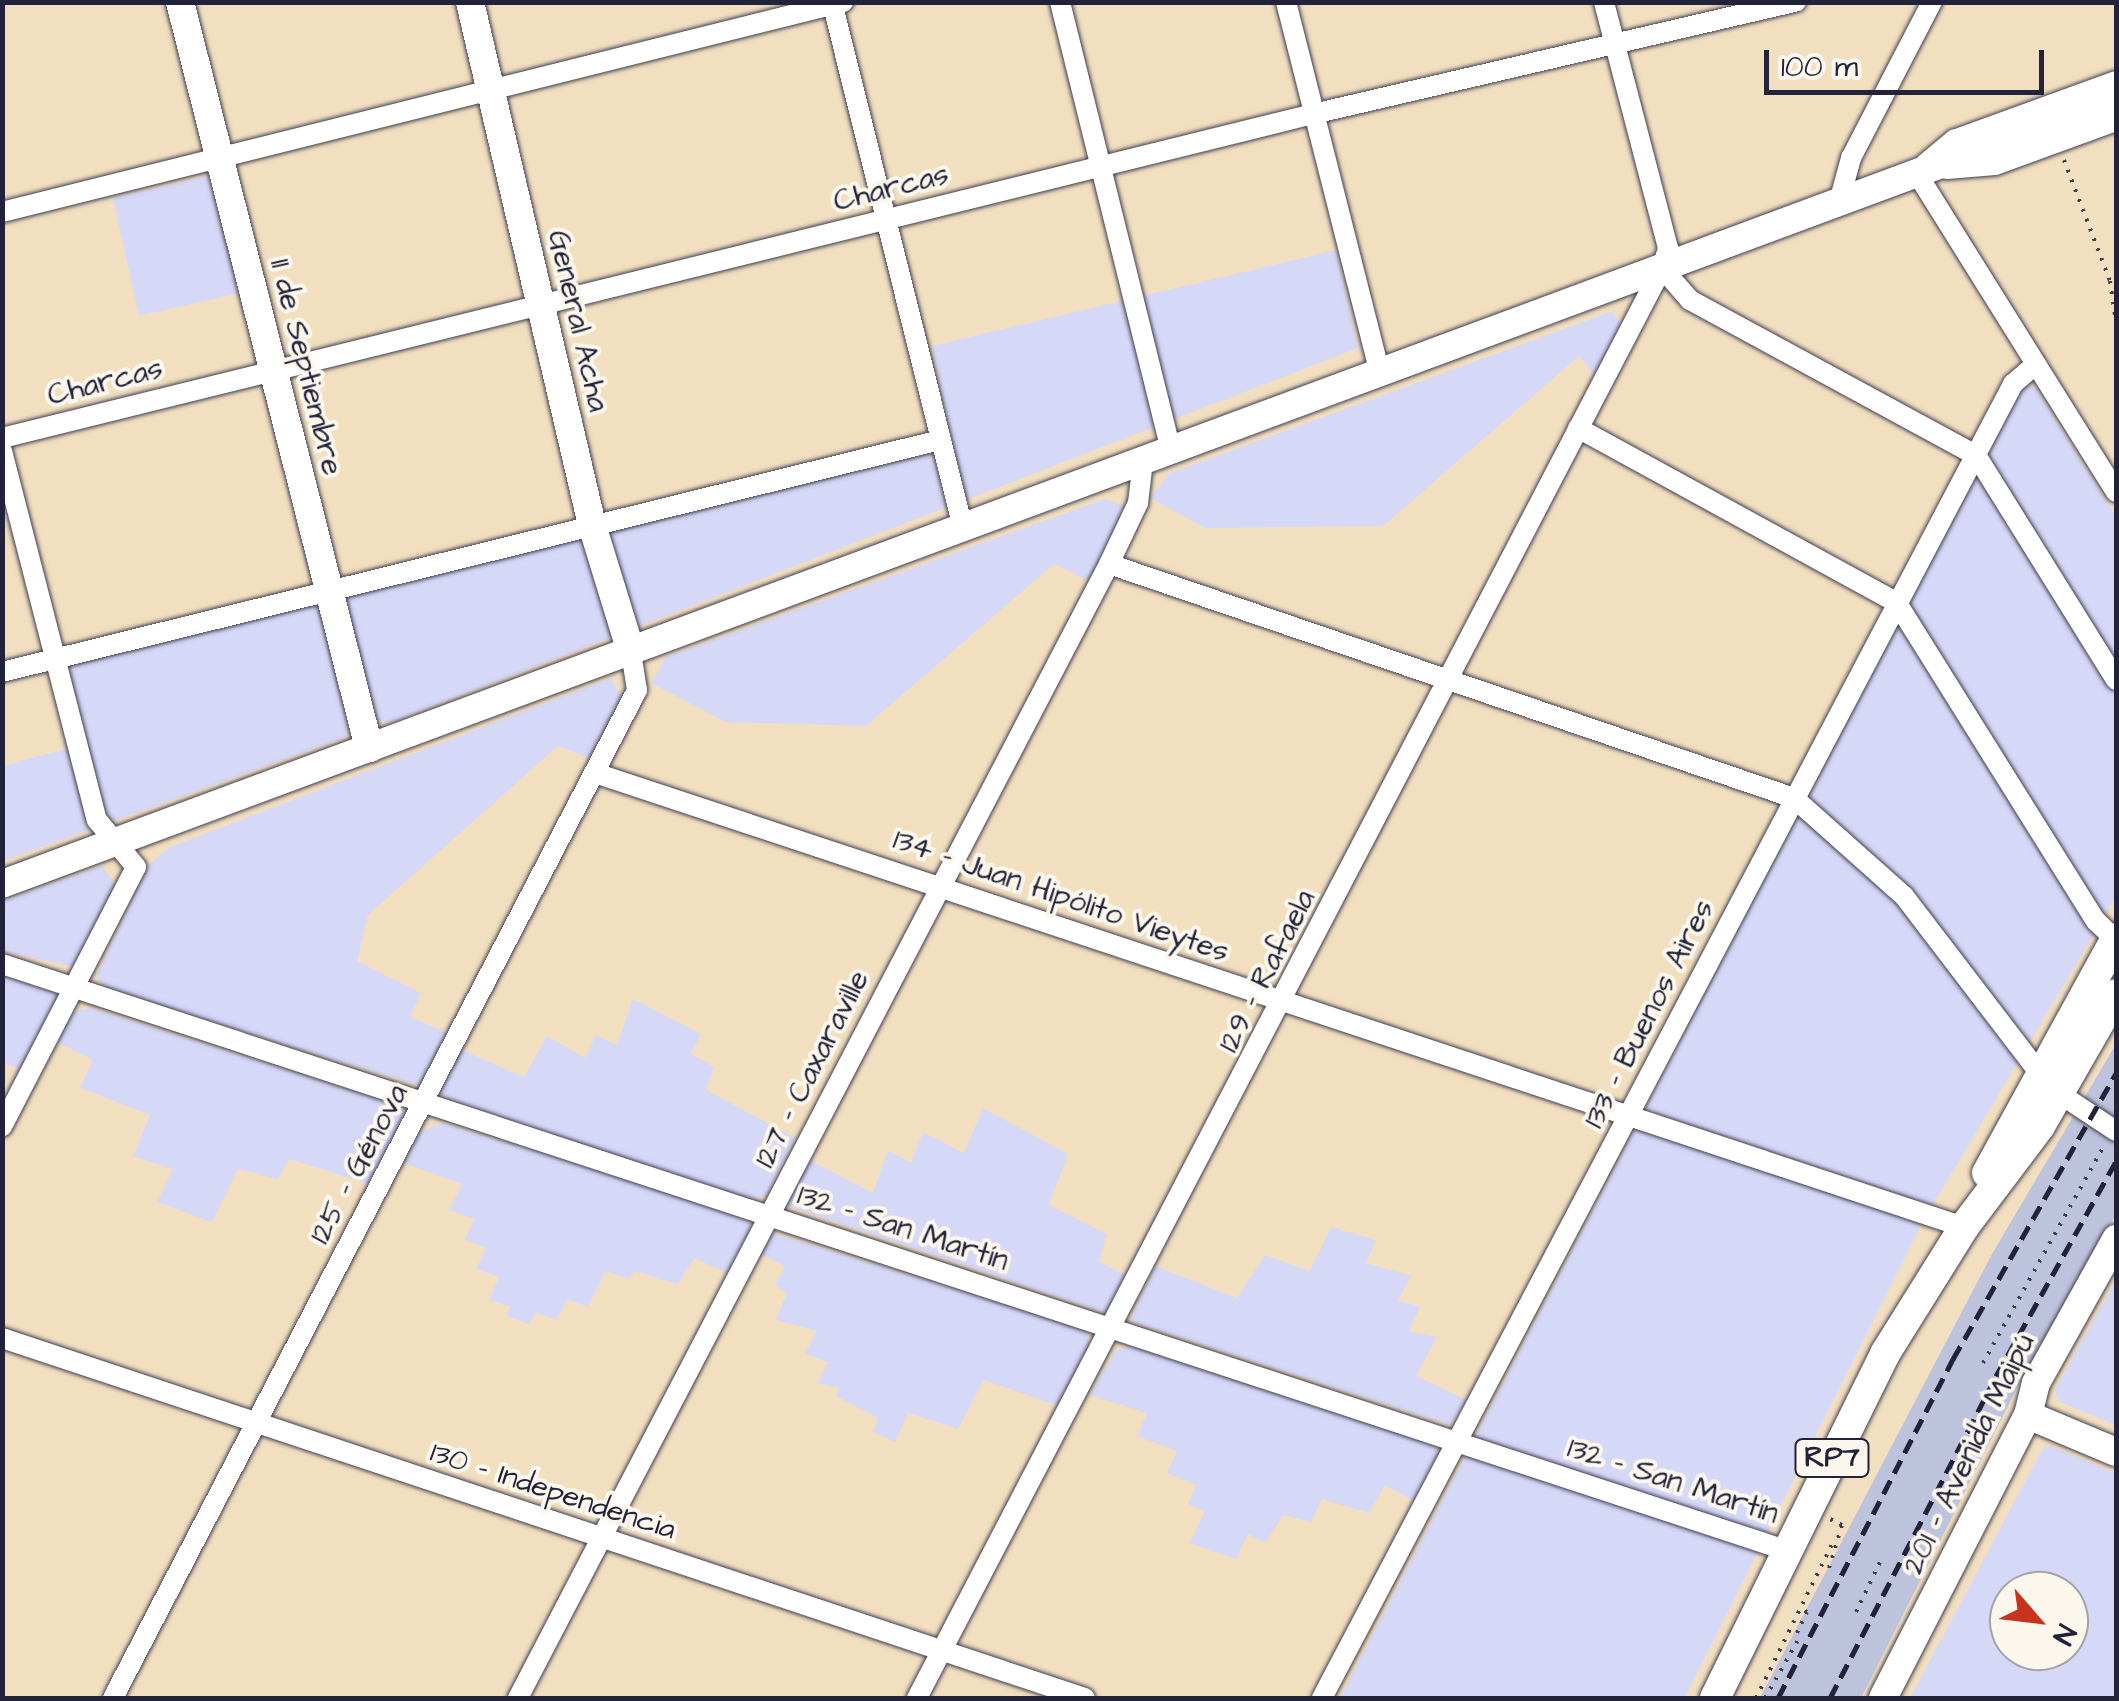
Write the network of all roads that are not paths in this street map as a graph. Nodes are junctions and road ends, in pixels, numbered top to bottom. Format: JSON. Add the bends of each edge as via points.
{"nodes":[{"id":1,"x":180,"y":2,"type":"edge"},
{"id":2,"x":470,"y":2,"type":"edge"},
{"id":3,"x":1060,"y":2,"type":"edge"},
{"id":4,"x":1286,"y":2,"type":"edge"},
{"id":5,"x":1604,"y":2,"type":"edge"},
{"id":6,"x":1796,"y":2,"type":"edge"},
{"id":7,"x":1932,"y":2,"type":"edge"},
{"id":8,"x":836,"y":3,"type":"edge"},
{"id":9,"x":1614,"y":44,"type":"junction"},
{"id":10,"x":2116,"y":81,"type":"edge"},
{"id":11,"x":492,"y":91,"type":"junction"},
{"id":12,"x":2116,"y":99,"type":"edge"},
{"id":13,"x":1313,"y":114,"type":"junction"},
{"id":14,"x":2116,"y":122,"type":"edge"},
{"id":15,"x":221,"y":160,"type":"junction"},
{"id":16,"x":1101,"y":167,"type":"junction"},
{"id":17,"x":1916,"y":172,"type":"junction"},
{"id":18,"x":1839,"y":202,"type":"junction"},
{"id":19,"x":2,"y":212,"type":"edge"},
{"id":20,"x":886,"y":220,"type":"junction"},
{"id":21,"x":1662,"y":268,"type":"junction"},
{"id":22,"x":540,"y":306,"type":"junction"},
{"id":23,"x":2036,"y":364,"type":"junction"},
{"id":24,"x":274,"y":372,"type":"junction"},
{"id":25,"x":1380,"y":373,"type":"junction"},
{"id":26,"x":1578,"y":428,"type":"junction"},
{"id":27,"x":2,"y":438,"type":"edge"},
{"id":28,"x":940,"y":440,"type":"junction"},
{"id":29,"x":1172,"y":450,"type":"junction"},
{"id":30,"x":2,"y":451,"type":"edge"},
{"id":31,"x":1976,"y":455,"type":"junction"},
{"id":32,"x":1143,"y":461,"type":"junction"},
{"id":33,"x":2116,"y":492,"type":"edge"},
{"id":34,"x":592,"y":525,"type":"junction"},
{"id":35,"x":963,"y":528,"type":"junction"},
{"id":36,"x":1109,"y":564,"type":"junction"},
{"id":37,"x":329,"y":591,"type":"junction"},
{"id":38,"x":1897,"y":603,"type":"junction"},
{"id":39,"x":631,"y":652,"type":"junction"},
{"id":40,"x":56,"y":658,"type":"junction"},
{"id":41,"x":2,"y":672,"type":"edge"},
{"id":42,"x":2116,"y":680,"type":"edge"},
{"id":43,"x":1447,"y":684,"type":"junction"},
{"id":44,"x":368,"y":748,"type":"junction"},
{"id":45,"x":595,"y":774,"type":"junction"},
{"id":46,"x":1794,"y":798,"type":"junction"},
{"id":47,"x":116,"y":842,"type":"junction"},
{"id":48,"x":2,"y":884,"type":"edge"},
{"id":49,"x":941,"y":886,"type":"junction"},
{"id":50,"x":2116,"y":939,"type":"edge"},
{"id":51,"x":2,"y":964,"type":"edge"},
{"id":52,"x":74,"y":988,"type":"junction"},
{"id":53,"x":2116,"y":994,"type":"edge"},
{"id":54,"x":1284,"y":1004,"type":"junction"},
{"id":55,"x":2050,"y":1084,"type":"junction"},
{"id":56,"x":426,"y":1102,"type":"junction"},
{"id":57,"x":1629,"y":1118,"type":"junction"},
{"id":58,"x":2,"y":1127,"type":"edge"},
{"id":59,"x":2115,"y":1130,"type":"edge"},
{"id":60,"x":770,"y":1215,"type":"junction"},
{"id":61,"x":1964,"y":1227,"type":"junction"},
{"id":62,"x":2116,"y":1239,"type":"edge"},
{"id":63,"x":1113,"y":1329,"type":"junction"},
{"id":64,"x":2,"y":1338,"type":"edge"},
{"id":65,"x":2028,"y":1415,"type":"junction"},
{"id":66,"x":257,"y":1424,"type":"junction"},
{"id":67,"x":1456,"y":1441,"type":"junction"},
{"id":68,"x":2116,"y":1452,"type":"edge"},
{"id":69,"x":603,"y":1539,"type":"junction"},
{"id":70,"x":1785,"y":1550,"type":"junction"},
{"id":71,"x":941,"y":1651,"type":"junction"},
{"id":72,"x":113,"y":1698,"type":"edge"},
{"id":73,"x":518,"y":1698,"type":"edge"},
{"id":74,"x":917,"y":1698,"type":"edge"},
{"id":75,"x":1085,"y":1698,"type":"edge"},
{"id":76,"x":1322,"y":1698,"type":"edge"},
{"id":77,"x":1715,"y":1698,"type":"edge"},
{"id":78,"x":1883,"y":1698,"type":"edge"}],
"edges":[{"from":1,"to":15,"type":"main road","name":"11 de Septiembre"},
{"from":2,"to":11,"type":"main road","name":"General Acha"},
{"from":3,"to":16,"type":"street"},
{"from":4,"to":13,"type":"street"},
{"from":5,"to":9,"type":"street"},
{"from":6,"to":9,"type":"street","name":"Charcas"},
{"from":7,"to":18,"type":"street","via":[[1851,158]]},
{"from":8,"to":11,"type":"street"},
{"from":8,"to":20,"type":"street"},
{"from":9,"to":13,"type":"street","name":"Charcas"},
{"from":9,"to":21,"type":"street","via":[[1668,248]]},
{"from":10,"to":17,"type":"street","via":[[1954,140]]},
{"from":11,"to":15,"type":"street"},
{"from":11,"to":22,"type":"main road","name":"General Acha"},
{"from":12,"to":17,"type":"main road"},
{"from":13,"to":16,"type":"street","name":"Charcas"},
{"from":13,"to":25,"type":"street"},
{"from":14,"to":17,"type":"street","via":[[1994,165]]},
{"from":15,"to":19,"type":"street"},
{"from":15,"to":24,"type":"main road","name":"11 de Septiembre"},
{"from":16,"to":20,"type":"street","name":"Charcas"},
{"from":16,"to":29,"type":"street"},
{"from":17,"to":18,"type":"main road"},
{"from":17,"to":23,"type":"street"},
{"from":18,"to":21,"type":"main road"},
{"from":20,"to":22,"type":"street","name":"Charcas"},
{"from":20,"to":28,"type":"street"},
{"from":21,"to":25,"type":"main road"},
{"from":21,"to":26,"type":"street","name":"129 - Rafaela"},
{"from":21,"to":31,"type":"street","via":[[1690,300]]},
{"from":22,"to":24,"type":"street","name":"Charcas"},
{"from":22,"to":34,"type":"main road","name":"General Acha"},
{"from":23,"to":31,"type":"street","name":"133 - Buenos Aires","via":[[2013,384]]},
{"from":23,"to":33,"type":"street"},
{"from":24,"to":27,"type":"street","name":"Charcas"},
{"from":24,"to":37,"type":"main road","name":"11 de Septiembre"},
{"from":25,"to":29,"type":"main road"},
{"from":26,"to":38,"type":"street"},
{"from":26,"to":43,"type":"street","name":"129 - Rafaela"},
{"from":28,"to":34,"type":"street"},
{"from":28,"to":35,"type":"street"},
{"from":29,"to":32,"type":"main road"},
{"from":30,"to":40,"type":"street"},
{"from":31,"to":38,"type":"street","name":"133 - Buenos Aires"},
{"from":31,"to":42,"type":"street"},
{"from":32,"to":35,"type":"main road"},
{"from":32,"to":36,"type":"street","name":"127 - Caxaraville","via":[[1138,503]]},
{"from":34,"to":37,"type":"street"},
{"from":34,"to":39,"type":"main road","name":"General Acha"},
{"from":35,"to":39,"type":"main road"},
{"from":36,"to":43,"type":"street"},
{"from":36,"to":49,"type":"street","name":"127 - Caxaraville"},
{"from":37,"to":40,"type":"street"},
{"from":37,"to":44,"type":"main road","name":"11 de Septiembre"},
{"from":38,"to":46,"type":"street","name":"133 - Buenos Aires"},
{"from":38,"to":50,"type":"street","via":[[2096,921]]},
{"from":39,"to":44,"type":"main road"},
{"from":39,"to":45,"type":"street","name":"125 - Génova","via":[[637,690]]},
{"from":40,"to":41,"type":"street"},
{"from":40,"to":47,"type":"street","via":[[97,820]]},
{"from":43,"to":46,"type":"street"},
{"from":43,"to":54,"type":"street","name":"129 - Rafaela"},
{"from":44,"to":47,"type":"main road"},
{"from":45,"to":49,"type":"street","name":"134 - Juan Hipólito Vieytes"},
{"from":45,"to":56,"type":"street","name":"125 - Génova"},
{"from":46,"to":55,"type":"street","via":[[1904,896]]},
{"from":46,"to":57,"type":"street","name":"133 - Buenos Aires"},
{"from":47,"to":48,"type":"main road"},
{"from":47,"to":52,"type":"street","via":[[136,868]]},
{"from":49,"to":54,"type":"street","name":"134 - Juan Hipólito Vieytes"},
{"from":49,"to":60,"type":"street","name":"127 - Caxaraville"},
{"from":50,"to":55,"type":"main road","number":"RP7"},
{"from":51,"to":52,"type":"street","name":"132 - San Martín"},
{"from":52,"to":56,"type":"street","name":"132 - San Martín"},
{"from":52,"to":58,"type":"street"},
{"from":53,"to":55,"type":"main road","number":"RP7"},
{"from":54,"to":57,"type":"street","name":"134 - Juan Hipólito Vieytes"},
{"from":54,"to":63,"type":"street","name":"129 - Rafaela"},
{"from":55,"to":59,"type":"street"},
{"from":55,"to":61,"type":"main road","number":"RP7"},
{"from":56,"to":60,"type":"street","name":"132 - San Martín"},
{"from":56,"to":66,"type":"street","name":"125 - Génova"},
{"from":57,"to":61,"type":"street","name":"134 - Juan Hipólito Vieytes"},
{"from":57,"to":67,"type":"street","name":"133 - Buenos Aires"},
{"from":60,"to":63,"type":"street","name":"132 - San Martín"},
{"from":60,"to":69,"type":"street","name":"127 - Caxaraville"},
{"from":61,"to":70,"type":"main road","number":"RP7","via":[[1886,1352]]},
{"from":62,"to":65,"type":"main road","name":"201 - Avenida Maipú","via":[[2036,1383]]},
{"from":63,"to":67,"type":"street","name":"132 - San Martín"},
{"from":63,"to":71,"type":"street","name":"129 - Rafaela"},
{"from":64,"to":66,"type":"street","name":"130 - Independencia"},
{"from":65,"to":68,"type":"main road"},
{"from":65,"to":78,"type":"main road","name":"201 - Avenida Maipú"},
{"from":66,"to":69,"type":"street","name":"130 - Independencia"},
{"from":66,"to":72,"type":"street","name":"125 - Génova"},
{"from":67,"to":70,"type":"street","name":"132 - San Martín"},
{"from":67,"to":76,"type":"street","name":"133 - Buenos Aires"},
{"from":69,"to":71,"type":"street","name":"130 - Independencia"},
{"from":69,"to":73,"type":"street","name":"127 - Caxaraville"},
{"from":70,"to":77,"type":"main road","number":"RP7"},
{"from":71,"to":74,"type":"street","name":"129 - Rafaela"},
{"from":71,"to":75,"type":"street","name":"130 - Independencia"}]}
